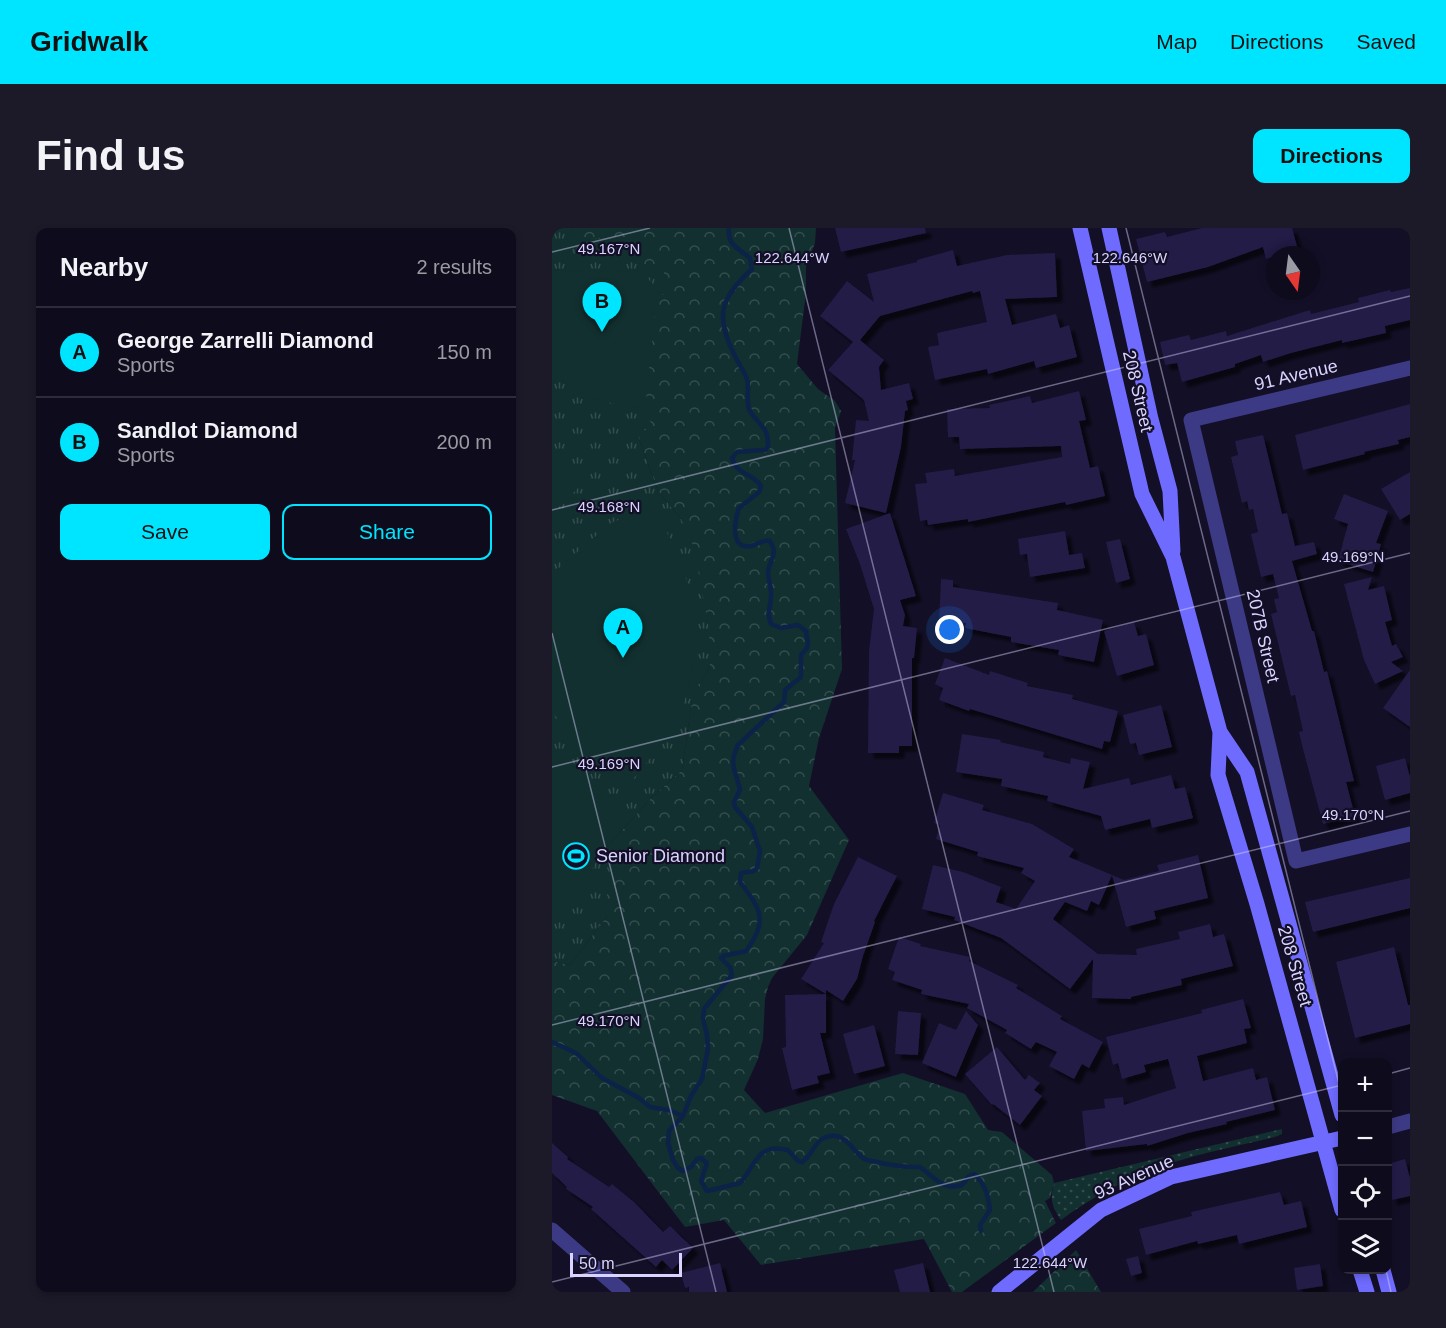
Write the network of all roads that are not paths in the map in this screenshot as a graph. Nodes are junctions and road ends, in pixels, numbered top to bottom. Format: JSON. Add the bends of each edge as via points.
{"nodes":[{"id":1,"x":1080,"y":228,"type":"edge"},
{"id":2,"x":1109,"y":228,"type":"edge"},
{"id":3,"x":1410,"y":368,"type":"edge"},
{"id":4,"x":1191,"y":420,"type":"joint"},
{"id":5,"x":1173,"y":557,"type":"junction"},
{"id":6,"x":1220,"y":732,"type":"junction"},
{"id":7,"x":1410,"y":834,"type":"edge"},
{"id":8,"x":1341,"y":1112,"type":"edge"},
{"id":9,"x":1410,"y":1121,"type":"edge"},
{"id":10,"x":1392,"y":1126,"type":"edge"},
{"id":11,"x":1338,"y":1139,"type":"edge"},
{"id":12,"x":1323,"y":1143,"type":"junction"},
{"id":13,"x":1338,"y":1196,"type":"edge"},
{"id":14,"x":552,"y":1230,"type":"edge"},
{"id":15,"x":1362,"y":1274,"type":"edge"},
{"id":16,"x":1384,"y":1274,"type":"edge"},
{"id":17,"x":623,"y":1292,"type":"edge"},
{"id":18,"x":999,"y":1292,"type":"edge"},
{"id":19,"x":1367,"y":1292,"type":"edge"},
{"id":20,"x":1389,"y":1292,"type":"edge"}],
"edges":[{"from":1,"to":5,"type":"main road","name":"208 Street","via":[[1142,494]]},
{"from":2,"to":5,"type":"main road","name":"208 Street","via":[[1170,491]]},
{"from":3,"to":4,"type":"street","name":"91 Avenue"},
{"from":4,"to":7,"type":"street","name":"207B Street","via":[[1296,861]]},
{"from":5,"to":6,"type":"main road","name":"208 Street"},
{"from":6,"to":8,"type":"main road","name":"208 Street","via":[[1247,772]]},
{"from":6,"to":12,"type":"main road","name":"208 Street","via":[[1218,775]]},
{"from":9,"to":10,"type":"street"},
{"from":11,"to":12,"type":"main road","name":"93 Avenue"},
{"from":12,"to":13,"type":"main road","name":"208 Street"},
{"from":12,"to":18,"type":"main road","name":"93 Avenue","via":[[1171,1177],[1101,1210]]},
{"from":14,"to":17,"type":"street"},
{"from":15,"to":19,"type":"main road"},
{"from":16,"to":20,"type":"main road"}]}
